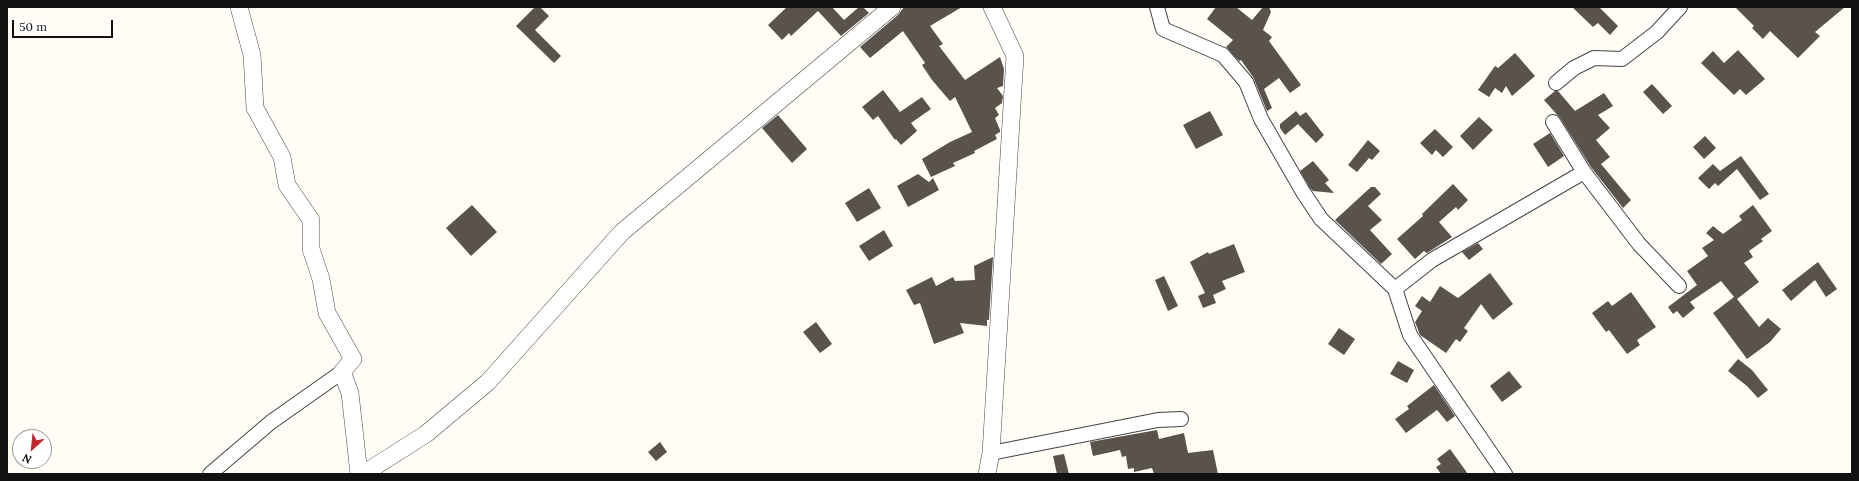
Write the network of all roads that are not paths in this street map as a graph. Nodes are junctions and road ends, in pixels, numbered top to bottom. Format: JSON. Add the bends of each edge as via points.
{"nodes":[{"id":1,"x":239,"y":7,"type":"edge"},
{"id":2,"x":892,"y":7,"type":"edge"},
{"id":3,"x":992,"y":7,"type":"edge"},
{"id":4,"x":1157,"y":7,"type":"edge"},
{"id":5,"x":1680,"y":7,"type":"edge"},
{"id":6,"x":1556,"y":83,"type":"dead end"},
{"id":7,"x":1553,"y":122,"type":"dead end"},
{"id":8,"x":1584,"y":172,"type":"junction"},
{"id":9,"x":1679,"y":286,"type":"dead end"},
{"id":10,"x":1395,"y":289,"type":"junction"},
{"id":11,"x":342,"y":372,"type":"junction"},
{"id":12,"x":1181,"y":419,"type":"dead end"},
{"id":13,"x":991,"y":453,"type":"junction"},
{"id":14,"x":210,"y":474,"type":"edge"},
{"id":15,"x":358,"y":474,"type":"edge"},
{"id":16,"x":363,"y":474,"type":"edge"},
{"id":17,"x":987,"y":474,"type":"edge"},
{"id":18,"x":1505,"y":474,"type":"edge"}],
"edges":[{"from":1,"to":11,"type":"street","via":[[252,55],[255,108],[282,157],[287,185],[311,220],[311,249],[321,279],[327,313],[353,359]]},
{"from":2,"to":16,"type":"street","via":[[622,232],[488,382],[426,434]]},
{"from":3,"to":13,"type":"street","via":[[1015,56]]},
{"from":4,"to":10,"type":"street","via":[[1163,29],[1223,55],[1246,82],[1261,119],[1321,219]]},
{"from":5,"to":6,"type":"street","via":[[1657,32],[1622,59],[1594,58],[1574,68]]},
{"from":7,"to":8,"type":"street"},
{"from":8,"to":9,"type":"street","via":[[1639,244]]},
{"from":8,"to":10,"type":"street","via":[[1432,260]]},
{"from":10,"to":18,"type":"street","via":[[1410,335]]},
{"from":11,"to":14,"type":"street","via":[[271,422]]},
{"from":11,"to":15,"type":"street","via":[[350,392]]},
{"from":12,"to":13,"type":"street","via":[[1158,420]]},
{"from":13,"to":17,"type":"street"}]}
